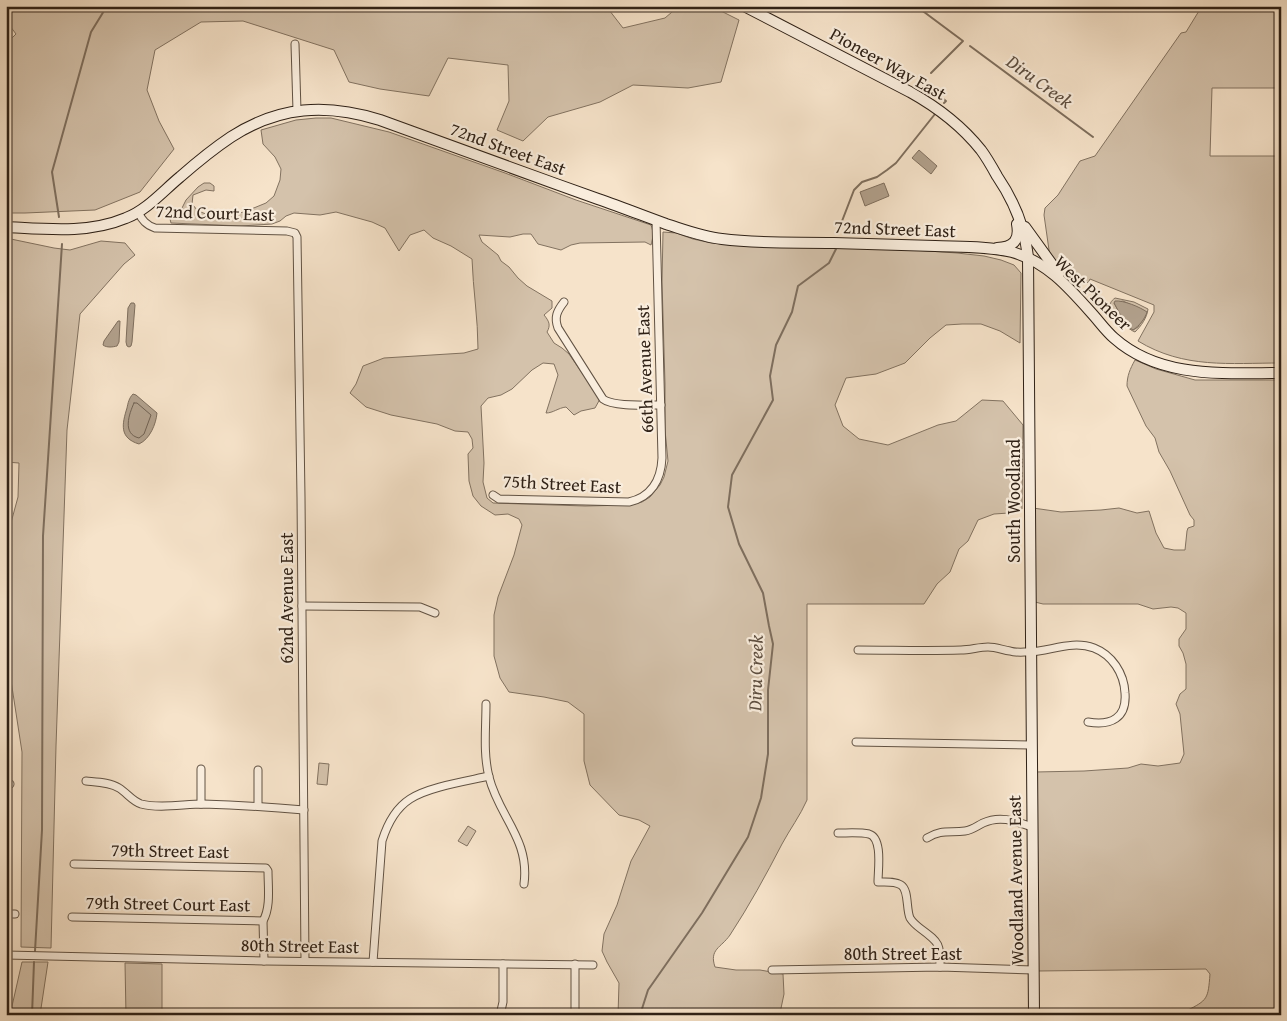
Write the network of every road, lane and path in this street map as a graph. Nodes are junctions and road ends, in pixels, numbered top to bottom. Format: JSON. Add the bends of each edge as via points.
{"nodes":[{"id":1,"x":744,"y":6,"type":"edge"},
{"id":2,"x":294,"y":44,"type":"dead end"},
{"id":3,"x":297,"y":111,"type":"junction"},
{"id":4,"x":1014,"y":205,"type":"junction"},
{"id":5,"x":138,"y":212,"type":"junction"},
{"id":6,"x":656,"y":220,"type":"junction"},
{"id":7,"x":1020,"y":220,"type":"junction"},
{"id":8,"x":6,"y":227,"type":"edge"},
{"id":9,"x":296,"y":234,"type":"joint"},
{"id":10,"x":985,"y":248,"type":"junction"},
{"id":11,"x":1028,"y":258,"type":"junction"},
{"id":12,"x":1066,"y":285,"type":"junction"},
{"id":13,"x":564,"y":302,"type":"dead end"},
{"id":14,"x":1281,"y":373,"type":"edge"},
{"id":15,"x":661,"y":405,"type":"junction"},
{"id":16,"x":493,"y":495,"type":"dead end"},
{"id":17,"x":629,"y":502,"type":"joint"},
{"id":18,"x":302,"y":606,"type":"junction"},
{"id":19,"x":435,"y":613,"type":"dead end"},
{"id":20,"x":858,"y":650,"type":"dead end"},
{"id":21,"x":1032,"y":652,"type":"junction"},
{"id":22,"x":486,"y":704,"type":"dead end"},
{"id":23,"x":1088,"y":722,"type":"dead end"},
{"id":24,"x":856,"y":742,"type":"dead end"},
{"id":25,"x":1032,"y":745,"type":"junction"},
{"id":26,"x":201,"y":770,"type":"dead end"},
{"id":27,"x":258,"y":770,"type":"dead end"},
{"id":28,"x":489,"y":776,"type":"junction"},
{"id":29,"x":86,"y":781,"type":"dead end"},
{"id":30,"x":201,"y":804,"type":"junction"},
{"id":31,"x":258,"y":806,"type":"junction"},
{"id":32,"x":304,"y":810,"type":"junction"},
{"id":33,"x":1032,"y":827,"type":"junction"},
{"id":34,"x":838,"y":832,"type":"dead end"},
{"id":35,"x":927,"y":838,"type":"dead end"},
{"id":36,"x":74,"y":864,"type":"dead end"},
{"id":37,"x":524,"y":884,"type":"dead end"},
{"id":38,"x":6,"y":914,"type":"edge"},
{"id":39,"x":15,"y":914,"type":"dead end"},
{"id":40,"x":72,"y":917,"type":"dead end"},
{"id":41,"x":263,"y":921,"type":"junction"},
{"id":42,"x":6,"y":955,"type":"edge"},
{"id":43,"x":264,"y":961,"type":"junction"},
{"id":44,"x":304,"y":961,"type":"junction"},
{"id":45,"x":373,"y":962,"type":"junction"},
{"id":46,"x":503,"y":964,"type":"junction"},
{"id":47,"x":575,"y":964,"type":"junction"},
{"id":48,"x":593,"y":965,"type":"dead end"},
{"id":49,"x":940,"y":967,"type":"junction"},
{"id":50,"x":772,"y":970,"type":"dead end"},
{"id":51,"x":1034,"y":970,"type":"junction"},
{"id":52,"x":500,"y":1015,"type":"edge"},
{"id":53,"x":575,"y":1015,"type":"edge"},
{"id":54,"x":1034,"y":1015,"type":"edge"}],
"edges":[{"from":1,"to":4,"type":"main road","name":"Pioneer Way East","via":[[932,104],[982,151]]},
{"from":2,"to":3,"type":"street"},
{"from":3,"to":5,"type":"main road","name":"72nd Street East","via":[[261,121],[230,137]]},
{"from":3,"to":6,"type":"main road","name":"72nd Street East","via":[[333,110],[366,116]]},
{"from":4,"to":7,"type":"main road","name":"Pioneer Way East"},
{"from":4,"to":10,"type":"main road","via":[[1018,230],[1016,240],[1008,246]]},
{"from":5,"to":8,"type":"main road","name":"72nd Street East","via":[[89,229]]},
{"from":5,"to":9,"type":"street","name":"72nd Court East","via":[[146,224],[155,228],[287,230]]},
{"from":6,"to":10,"type":"main road","name":"72nd Street East","via":[[708,237],[733,241]]},
{"from":6,"to":15,"type":"street","name":"66th Avenue East"},
{"from":7,"to":11,"type":"main road","name":"Pioneer Way East"},
{"from":7,"to":12,"type":"main road"},
{"from":9,"to":18,"type":"street","name":"62nd Avenue East"},
{"from":10,"to":11,"type":"main road","name":"72nd Street East"},
{"from":11,"to":12,"type":"main road","name":"West Pioneer"},
{"from":11,"to":21,"type":"main road","name":"South Woodland"},
{"from":12,"to":14,"type":"main road","name":"West Pioneer","via":[[1113,337],[1152,361],[1201,372]]},
{"from":13,"to":15,"type":"street","via":[[557,312],[558,328],[604,399],[617,404]]},
{"from":15,"to":17,"type":"street","name":"66th Avenue East","via":[[662,458],[659,475],[648,492]]},
{"from":16,"to":17,"type":"street","name":"75th Street East","via":[[499,499]]},
{"from":18,"to":19,"type":"street","via":[[420,607]]},
{"from":18,"to":32,"type":"street","name":"62nd Avenue East"},
{"from":20,"to":21,"type":"street","via":[[990,647]]},
{"from":21,"to":23,"type":"street","via":[[1080,645],[1094,648],[1109,657],[1122,677],[1125,700],[1118,717],[1109,722]]},
{"from":21,"to":25,"type":"main road","name":"South Woodland"},
{"from":22,"to":28,"type":"street"},
{"from":24,"to":25,"type":"street"},
{"from":25,"to":33,"type":"main road","name":"Woodland Avenue East"},
{"from":26,"to":30,"type":"street"},
{"from":27,"to":31,"type":"street"},
{"from":28,"to":37,"type":"street","via":[[521,848]]},
{"from":28,"to":45,"type":"street","via":[[414,796],[399,808],[389,824],[382,841]]},
{"from":29,"to":30,"type":"street","via":[[114,785],[141,804]]},
{"from":30,"to":31,"type":"street"},
{"from":31,"to":32,"type":"street"},
{"from":32,"to":44,"type":"street","name":"62nd Avenue East"},
{"from":33,"to":35,"type":"street","via":[[998,818],[969,830],[938,832]]},
{"from":33,"to":51,"type":"main road","name":"Woodland Avenue East"},
{"from":34,"to":49,"type":"street","via":[[868,834],[876,839],[878,882],[892,882],[903,887],[911,920],[939,945]]},
{"from":36,"to":41,"type":"street","name":"79th Street East","via":[[266,868],[268,907]]},
{"from":38,"to":39,"type":"street"},
{"from":40,"to":41,"type":"street","name":"79th Street Court East"},
{"from":41,"to":43,"type":"street"},
{"from":42,"to":43,"type":"street","name":"80th Street East"},
{"from":43,"to":44,"type":"street","name":"80th Street East"},
{"from":44,"to":45,"type":"street","name":"80th Street East"},
{"from":45,"to":46,"type":"street","name":"80th Street East"},
{"from":46,"to":47,"type":"street","name":"80th Street East"},
{"from":46,"to":52,"type":"street"},
{"from":47,"to":48,"type":"street","name":"80th Street East"},
{"from":47,"to":53,"type":"street"},
{"from":49,"to":50,"type":"street","name":"80th Street East"},
{"from":49,"to":51,"type":"street","name":"80th Street East"},
{"from":51,"to":54,"type":"main road","name":"Woodland Avenue East"}]}
